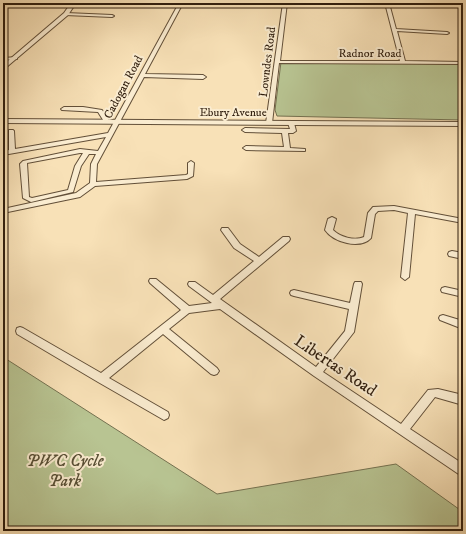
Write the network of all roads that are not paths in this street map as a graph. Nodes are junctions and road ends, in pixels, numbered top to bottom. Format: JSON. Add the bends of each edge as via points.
{"nodes":[{"id":1,"x":74,"y":3,"type":"edge"},
{"id":2,"x":181,"y":3,"type":"edge"},
{"id":3,"x":285,"y":3,"type":"edge"},
{"id":4,"x":387,"y":3,"type":"edge"},
{"id":5,"x":66,"y":14,"type":"junction"},
{"id":6,"x":112,"y":16,"type":"dead end"},
{"id":7,"x":394,"y":30,"type":"junction"},
{"id":8,"x":447,"y":33,"type":"dead end"},
{"id":9,"x":15,"y":58,"type":"junction"},
{"id":10,"x":3,"y":59,"type":"edge"},
{"id":11,"x":276,"y":62,"type":"junction"},
{"id":12,"x":403,"y":63,"type":"junction"},
{"id":13,"x":463,"y":63,"type":"edge"},
{"id":14,"x":3,"y":68,"type":"edge"},
{"id":15,"x":143,"y":75,"type":"junction"},
{"id":16,"x":203,"y":77,"type":"dead end"},
{"id":17,"x":64,"y":109,"type":"dead end"},
{"id":18,"x":3,"y":121,"type":"edge"},
{"id":19,"x":107,"y":122,"type":"junction"},
{"id":20,"x":117,"y":122,"type":"junction"},
{"id":21,"x":269,"y":123,"type":"junction"},
{"id":22,"x":291,"y":123,"type":"junction"},
{"id":23,"x":463,"y":124,"type":"edge"},
{"id":24,"x":245,"y":130,"type":"dead end"},
{"id":25,"x":11,"y":131,"type":"dead end"},
{"id":26,"x":285,"y":131,"type":"junction"},
{"id":27,"x":111,"y":134,"type":"junction"},
{"id":28,"x":246,"y":148,"type":"dead end"},
{"id":29,"x":287,"y":149,"type":"junction"},
{"id":30,"x":303,"y":150,"type":"dead end"},
{"id":31,"x":12,"y":152,"type":"junction"},
{"id":32,"x":87,"y":152,"type":"junction"},
{"id":33,"x":3,"y":153,"type":"edge"},
{"id":34,"x":100,"y":153,"type":"junction"},
{"id":35,"x":191,"y":163,"type":"dead end"},
{"id":36,"x":93,"y":184,"type":"junction"},
{"id":37,"x":3,"y":211,"type":"edge"},
{"id":38,"x":412,"y":212,"type":"junction"},
{"id":39,"x":332,"y":219,"type":"dead end"},
{"id":40,"x":463,"y":222,"type":"edge"},
{"id":41,"x":225,"y":230,"type":"dead end"},
{"id":42,"x":286,"y":239,"type":"dead end"},
{"id":43,"x":452,"y":254,"type":"dead end"},
{"id":44,"x":463,"y":256,"type":"edge"},
{"id":45,"x":259,"y":261,"type":"junction"},
{"id":46,"x":405,"y":277,"type":"dead end"},
{"id":47,"x":154,"y":281,"type":"dead end"},
{"id":48,"x":192,"y":284,"type":"dead end"},
{"id":49,"x":358,"y":284,"type":"dead end"},
{"id":50,"x":445,"y":290,"type":"dead end"},
{"id":51,"x":294,"y":293,"type":"dead end"},
{"id":52,"x":463,"y":294,"type":"edge"},
{"id":53,"x":218,"y":302,"type":"junction"},
{"id":54,"x":354,"y":307,"type":"junction"},
{"id":55,"x":186,"y":310,"type":"junction"},
{"id":56,"x":443,"y":318,"type":"dead end"},
{"id":57,"x":463,"y":325,"type":"edge"},
{"id":58,"x":163,"y":329,"type":"junction"},
{"id":59,"x":20,"y":331,"type":"dead end"},
{"id":60,"x":214,"y":371,"type":"dead end"},
{"id":61,"x":318,"y":372,"type":"junction"},
{"id":62,"x":101,"y":379,"type":"junction"},
{"id":63,"x":463,"y":400,"type":"edge"},
{"id":64,"x":164,"y":415,"type":"dead end"},
{"id":65,"x":403,"y":430,"type":"junction"},
{"id":66,"x":463,"y":471,"type":"edge"}],
"edges":[{"from":1,"to":5,"type":"street"},
{"from":2,"to":15,"type":"street","name":"Cadogan Road"},
{"from":3,"to":11,"type":"street","name":"Lowndes Road"},
{"from":4,"to":7,"type":"street"},
{"from":5,"to":6,"type":"street"},
{"from":5,"to":9,"type":"street"},
{"from":7,"to":8,"type":"street"},
{"from":7,"to":12,"type":"street"},
{"from":9,"to":10,"type":"street"},
{"from":9,"to":14,"type":"street"},
{"from":11,"to":12,"type":"street","name":"Radnor Road"},
{"from":11,"to":21,"type":"street","name":"Lowndes Road"},
{"from":12,"to":13,"type":"street","name":"Radnor Road"},
{"from":15,"to":16,"type":"street"},
{"from":15,"to":20,"type":"street","name":"Cadogan Road"},
{"from":17,"to":19,"type":"street","via":[[100,111]]},
{"from":18,"to":19,"type":"street","name":"Ebury Avenue"},
{"from":19,"to":20,"type":"street","name":"Ebury Avenue"},
{"from":20,"to":21,"type":"street","name":"Ebury Avenue"},
{"from":20,"to":27,"type":"street","name":"Cadogan Road"},
{"from":21,"to":22,"type":"street","name":"Ebury Avenue"},
{"from":22,"to":23,"type":"street","name":"Ebury Avenue"},
{"from":22,"to":26,"type":"street","via":[[294,131]]},
{"from":24,"to":26,"type":"street"},
{"from":25,"to":31,"type":"street"},
{"from":26,"to":29,"type":"street"},
{"from":27,"to":31,"type":"street"},
{"from":27,"to":34,"type":"street","name":"Cadogan Road"},
{"from":28,"to":29,"type":"street"},
{"from":29,"to":30,"type":"street"},
{"from":31,"to":33,"type":"street"},
{"from":32,"to":32,"type":"street","via":[[80,151],[24,163],[26,198],[31,200],[71,191],[78,166]]},
{"from":32,"to":34,"type":"street"},
{"from":34,"to":36,"type":"street","name":"Cadogan Road","via":[[94,164]]},
{"from":35,"to":36,"type":"street","via":[[191,175],[187,177]]},
{"from":36,"to":37,"type":"street","via":[[78,196]]},
{"from":38,"to":39,"type":"street","via":[[387,208],[374,210],[368,238],[361,241],[337,237],[331,233],[329,228]]},
{"from":38,"to":40,"type":"street"},
{"from":38,"to":46,"type":"street"},
{"from":41,"to":45,"type":"street","via":[[234,244]]},
{"from":42,"to":45,"type":"street"},
{"from":43,"to":44,"type":"street"},
{"from":45,"to":53,"type":"street"},
{"from":47,"to":55,"type":"street"},
{"from":48,"to":53,"type":"street","name":"Libertas Road"},
{"from":49,"to":54,"type":"street"},
{"from":50,"to":52,"type":"street"},
{"from":51,"to":54,"type":"street"},
{"from":53,"to":55,"type":"street"},
{"from":53,"to":61,"type":"street","name":"Libertas Road"},
{"from":54,"to":61,"type":"street","via":[[349,332]]},
{"from":55,"to":58,"type":"street"},
{"from":56,"to":57,"type":"street"},
{"from":58,"to":60,"type":"street"},
{"from":58,"to":62,"type":"street"},
{"from":59,"to":62,"type":"street"},
{"from":61,"to":65,"type":"street","name":"Libertas Road"},
{"from":62,"to":64,"type":"street"},
{"from":63,"to":65,"type":"street","via":[[438,393],[430,394]]},
{"from":65,"to":66,"type":"street","name":"Libertas Road"}]}
